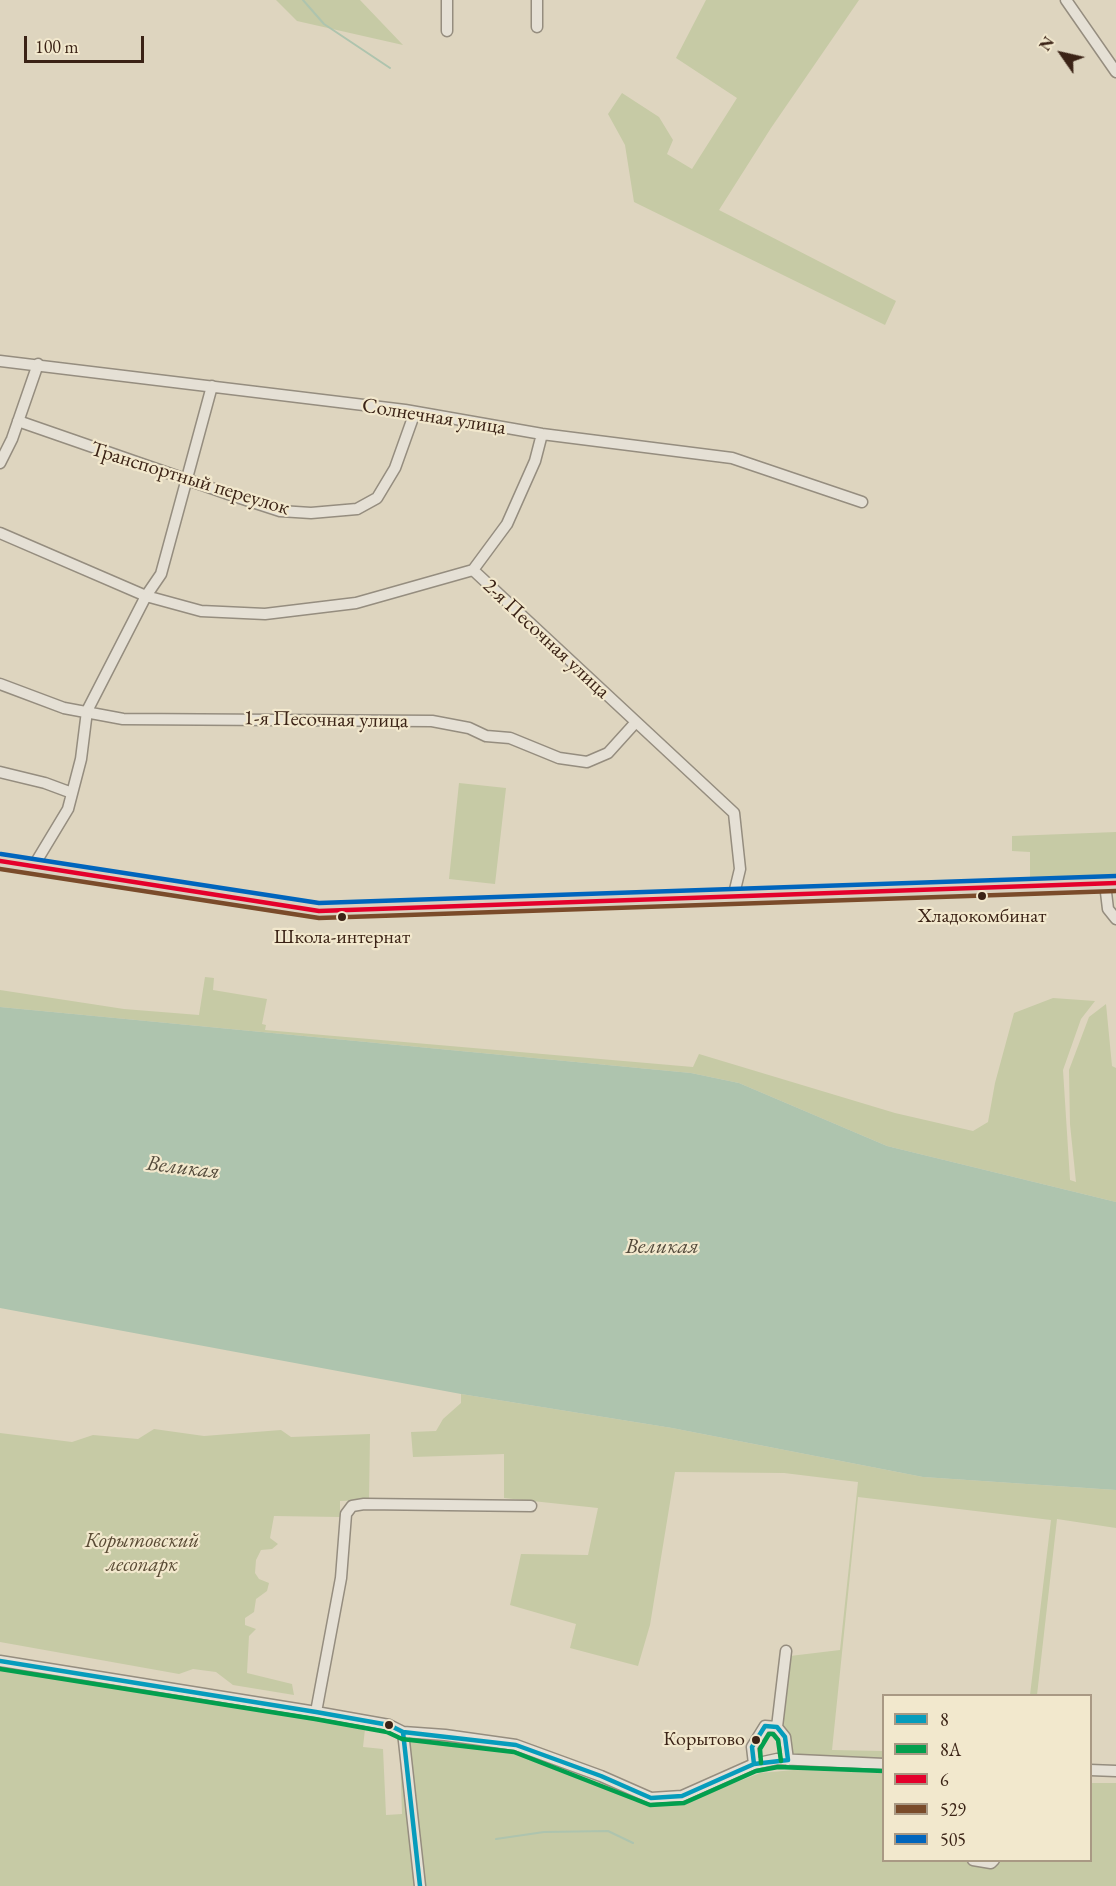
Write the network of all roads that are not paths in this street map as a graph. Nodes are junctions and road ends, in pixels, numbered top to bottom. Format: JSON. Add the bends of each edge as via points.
{"nodes":[{"id":1,"x":447,"y":0,"type":"edge"},
{"id":2,"x":537,"y":0,"type":"edge"},
{"id":3,"x":1066,"y":0,"type":"edge"},
{"id":4,"x":537,"y":27,"type":"dead end"},
{"id":5,"x":447,"y":31,"type":"dead end"},
{"id":6,"x":1116,"y":72,"type":"edge"},
{"id":7,"x":0,"y":361,"type":"edge"},
{"id":8,"x":38,"y":364,"type":"junction"},
{"id":9,"x":212,"y":386,"type":"junction"},
{"id":10,"x":415,"y":412,"type":"junction"},
{"id":11,"x":18,"y":421,"type":"junction"},
{"id":12,"x":542,"y":434,"type":"junction"},
{"id":13,"x":0,"y":463,"type":"edge"},
{"id":14,"x":187,"y":481,"type":"junction"},
{"id":15,"x":862,"y":502,"type":"dead end"},
{"id":16,"x":0,"y":533,"type":"edge"},
{"id":17,"x":473,"y":570,"type":"junction"},
{"id":18,"x":146,"y":596,"type":"junction"},
{"id":19,"x":0,"y":684,"type":"edge"},
{"id":20,"x":87,"y":711,"type":"junction"},
{"id":21,"x":636,"y":722,"type":"junction"},
{"id":22,"x":0,"y":772,"type":"edge"},
{"id":23,"x":72,"y":793,"type":"junction"},
{"id":24,"x":0,"y":861,"type":"edge"},
{"id":25,"x":33,"y":867,"type":"junction"},
{"id":26,"x":1110,"y":884,"type":"edge"},
{"id":27,"x":734,"y":898,"type":"junction"},
{"id":28,"x":1116,"y":919,"type":"edge"},
{"id":29,"x":531,"y":1506,"type":"dead end"},
{"id":30,"x":786,"y":1651,"type":"dead end"},
{"id":31,"x":0,"y":1661,"type":"edge"},
{"id":32,"x":316,"y":1712,"type":"junction"},
{"id":33,"x":777,"y":1727,"type":"junction"},
{"id":34,"x":403,"y":1732,"type":"junction"},
{"id":35,"x":788,"y":1760,"type":"junction"},
{"id":36,"x":754,"y":1764,"type":"junction"},
{"id":37,"x":882,"y":1764,"type":"edge"},
{"id":38,"x":1092,"y":1770,"type":"edge"},
{"id":39,"x":1116,"y":1771,"type":"edge"},
{"id":40,"x":420,"y":1886,"type":"edge"}],
"edges":[{"from":1,"to":5,"type":"street"},
{"from":2,"to":4,"type":"street"},
{"from":3,"to":6,"type":"street"},
{"from":7,"to":8,"type":"street","name":"Солнечная улица"},
{"from":8,"to":9,"type":"street","name":"Солнечная улица"},
{"from":8,"to":11,"type":"street"},
{"from":9,"to":10,"type":"street","name":"Солнечная улица"},
{"from":9,"to":14,"type":"street"},
{"from":10,"to":12,"type":"street","name":"Солнечная улица"},
{"from":10,"to":14,"type":"street","name":"Транспортный переулок","via":[[396,468],[376,498],[357,509],[280,511]]},
{"from":11,"to":13,"type":"street"},
{"from":11,"to":14,"type":"street","name":"Транспортный переулок"},
{"from":12,"to":15,"type":"street","name":"Солнечная улица","via":[[732,458]]},
{"from":12,"to":17,"type":"street","via":[[535,461],[507,524]]},
{"from":14,"to":18,"type":"street","via":[[161,574]]},
{"from":16,"to":18,"type":"street","name":"2-я Песочная улица"},
{"from":17,"to":18,"type":"street","name":"2-я Песочная улица","via":[[356,603],[265,614],[201,611]]},
{"from":17,"to":21,"type":"street","name":"2-я Песочная улица"},
{"from":18,"to":20,"type":"street"},
{"from":19,"to":20,"type":"street","name":"1-я Песочная улица","via":[[64,708]]},
{"from":20,"to":21,"type":"street","name":"1-я Песочная улица","via":[[123,719],[432,721],[469,728],[486,736],[510,738],[559,758],[587,762],[608,753]]},
{"from":20,"to":23,"type":"street"},
{"from":21,"to":27,"type":"street","name":"2-я Песочная улица","via":[[734,813],[740,869]]},
{"from":22,"to":23,"type":"street"},
{"from":23,"to":25,"type":"street","via":[[68,809]]},
{"from":24,"to":25,"type":"main road"},
{"from":25,"to":27,"type":"main road","via":[[319,911]]},
{"from":26,"to":27,"type":"main road"},
{"from":26,"to":28,"type":"street","via":[[1108,909]]},
{"from":29,"to":32,"type":"street","via":[[352,1506],[346,1514],[341,1578]]},
{"from":30,"to":33,"type":"street"},
{"from":31,"to":32,"type":"street"},
{"from":32,"to":34,"type":"street","via":[[389,1725]]},
{"from":33,"to":35,"type":"street","via":[[785,1737]]},
{"from":33,"to":36,"type":"street","via":[[765,1726],[755,1739]]},
{"from":34,"to":36,"type":"street","via":[[516,1745],[651,1798],[682,1796]]},
{"from":34,"to":40,"type":"street"},
{"from":35,"to":36,"type":"street"},
{"from":35,"to":37,"type":"street"},
{"from":38,"to":39,"type":"street"}]}
